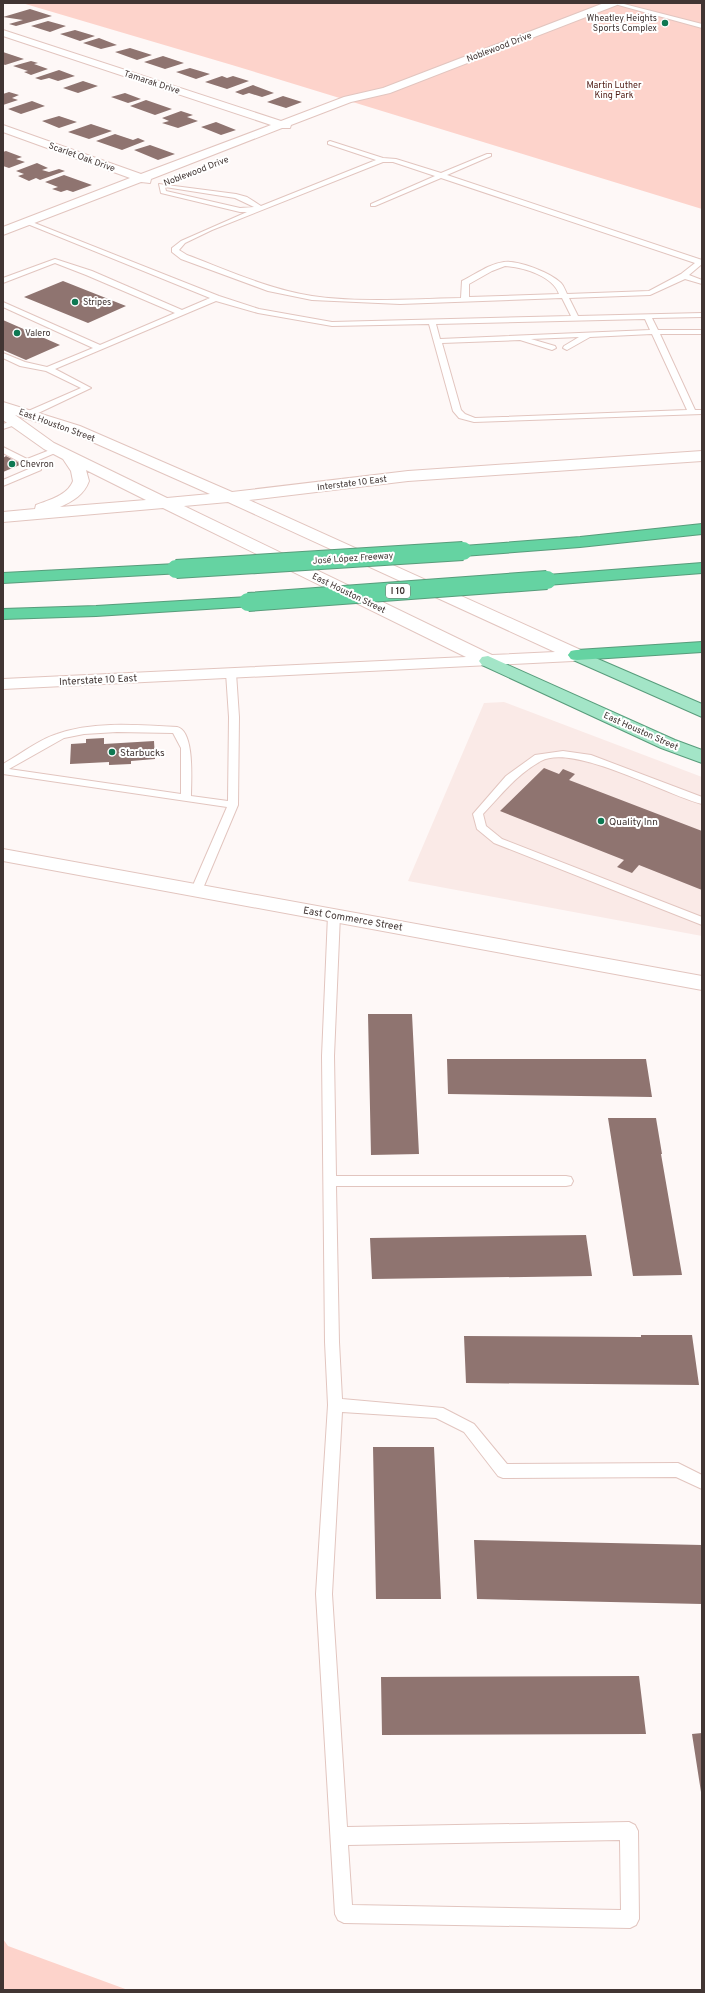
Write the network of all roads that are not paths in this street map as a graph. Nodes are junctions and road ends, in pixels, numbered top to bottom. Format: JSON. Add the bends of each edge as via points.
{"nodes":[{"id":1,"x":613,"y":3,"type":"edge"},
{"id":2,"x":667,"y":12,"type":"dead end"},
{"id":3,"x":661,"y":15,"type":"junction"},
{"id":4,"x":702,"y":26,"type":"edge"},
{"id":5,"x":3,"y":33,"type":"edge"},
{"id":6,"x":386,"y":91,"type":"junction"},
{"id":7,"x":355,"y":110,"type":"dead end"},
{"id":8,"x":281,"y":124,"type":"junction"},
{"id":9,"x":3,"y":128,"type":"edge"},
{"id":10,"x":293,"y":134,"type":"dead end"},
{"id":11,"x":330,"y":143,"type":"dead end"},
{"id":12,"x":489,"y":154,"type":"dead end"},
{"id":13,"x":382,"y":160,"type":"junction"},
{"id":14,"x":441,"y":176,"type":"junction"},
{"id":15,"x":183,"y":177,"type":"dead end"},
{"id":16,"x":141,"y":178,"type":"junction"},
{"id":17,"x":161,"y":185,"type":"junction"},
{"id":18,"x":140,"y":193,"type":"dead end"},
{"id":19,"x":373,"y":205,"type":"dead end"},
{"id":20,"x":260,"y":209,"type":"junction"},
{"id":21,"x":26,"y":222,"type":"junction"},
{"id":22,"x":61,"y":224,"type":"dead end"},
{"id":23,"x":47,"y":230,"type":"junction"},
{"id":24,"x":3,"y":231,"type":"edge"},
{"id":25,"x":32,"y":236,"type":"dead end"},
{"id":26,"x":701,"y":262,"type":"edge"},
{"id":27,"x":684,"y":276,"type":"junction"},
{"id":28,"x":3,"y":281,"type":"edge"},
{"id":29,"x":702,"y":282,"type":"edge"},
{"id":30,"x":564,"y":296,"type":"junction"},
{"id":31,"x":216,"y":298,"type":"junction"},
{"id":32,"x":465,"y":300,"type":"junction"},
{"id":33,"x":3,"y":304,"type":"edge"},
{"id":34,"x":182,"y":313,"type":"junction"},
{"id":35,"x":647,"y":315,"type":"junction"},
{"id":36,"x":702,"y":315,"type":"edge"},
{"id":37,"x":575,"y":317,"type":"junction"},
{"id":38,"x":432,"y":322,"type":"junction"},
{"id":39,"x":655,"y":332,"type":"junction"},
{"id":40,"x":702,"y":332,"type":"edge"},
{"id":41,"x":588,"y":335,"type":"junction"},
{"id":42,"x":519,"y":338,"type":"junction"},
{"id":43,"x":438,"y":341,"type":"junction"},
{"id":44,"x":100,"y":348,"type":"junction"},
{"id":45,"x":552,"y":348,"type":"dead end"},
{"id":46,"x":567,"y":348,"type":"dead end"},
{"id":47,"x":3,"y":355,"type":"edge"},
{"id":48,"x":48,"y":369,"type":"junction"},
{"id":49,"x":3,"y":406,"type":"edge"},
{"id":50,"x":692,"y":412,"type":"junction"},
{"id":51,"x":702,"y":412,"type":"edge"},
{"id":52,"x":28,"y":414,"type":"junction"},
{"id":53,"x":7,"y":421,"type":"edge"},
{"id":54,"x":3,"y":450,"type":"edge"},
{"id":55,"x":63,"y":453,"type":"junction"},
{"id":56,"x":702,"y":456,"type":"edge"},
{"id":57,"x":27,"y":462,"type":"junction"},
{"id":58,"x":18,"y":465,"type":"dead end"},
{"id":59,"x":8,"y":470,"type":"dead end"},
{"id":60,"x":30,"y":471,"type":"junction"},
{"id":61,"x":20,"y":476,"type":"junction"},
{"id":62,"x":3,"y":483,"type":"edge"},
{"id":63,"x":230,"y":497,"type":"junction"},
{"id":64,"x":162,"y":502,"type":"junction"},
{"id":65,"x":7,"y":516,"type":"edge"},
{"id":66,"x":702,"y":529,"type":"edge"},
{"id":67,"x":702,"y":568,"type":"edge"},
{"id":68,"x":3,"y":578,"type":"edge"},
{"id":69,"x":3,"y":614,"type":"edge"},
{"id":70,"x":702,"y":647,"type":"edge"},
{"id":71,"x":577,"y":655,"type":"junction"},
{"id":72,"x":488,"y":661,"type":"junction"},
{"id":73,"x":231,"y":673,"type":"junction"},
{"id":74,"x":3,"y":684,"type":"edge"},
{"id":75,"x":702,"y":711,"type":"edge"},
{"id":76,"x":702,"y":757,"type":"edge"},
{"id":77,"x":3,"y":770,"type":"edge"},
{"id":78,"x":186,"y":797,"type":"junction"},
{"id":79,"x":702,"y":801,"type":"edge"},
{"id":80,"x":233,"y":804,"type":"junction"},
{"id":81,"x":3,"y":854,"type":"edge"},
{"id":82,"x":196,"y":890,"type":"junction"},
{"id":83,"x":334,"y":915,"type":"junction"},
{"id":84,"x":702,"y":921,"type":"edge"},
{"id":85,"x":702,"y":982,"type":"edge"},
{"id":86,"x":566,"y":1180,"type":"dead end"},
{"id":87,"x":330,"y":1181,"type":"junction"},
{"id":88,"x":335,"y":1405,"type":"junction"},
{"id":89,"x":702,"y":1482,"type":"edge"},
{"id":90,"x":339,"y":1836,"type":"junction"}],
"edges":[{"from":1,"to":3,"type":"lane"},
{"from":1,"to":6,"type":"main road","name":"Noblewood Drive"},
{"from":2,"to":3,"type":"lane"},
{"from":3,"to":4,"type":"lane"},
{"from":5,"to":8,"type":"main road","name":"Tamarak Drive"},
{"from":6,"to":7,"type":"main road","name":"Noblewood Drive"},
{"from":6,"to":8,"type":"main road","name":"Noblewood Drive","via":[[348,99]]},
{"from":8,"to":10,"type":"main road","name":"Tamarak Drive"},
{"from":8,"to":16,"type":"main road","name":"Noblewood Drive"},
{"from":9,"to":16,"type":"main road","name":"Scarlet Oak Drive"},
{"from":11,"to":13,"type":"lane"},
{"from":12,"to":14,"type":"lane"},
{"from":13,"to":14,"type":"lane","via":[[394,160]]},
{"from":13,"to":20,"type":"lane"},
{"from":14,"to":19,"type":"lane"},
{"from":14,"to":26,"type":"lane"},
{"from":15,"to":17,"type":"main road","name":"Noblewood Drive"},
{"from":16,"to":17,"type":"main road","name":"Scarlet Oak Drive"},
{"from":16,"to":21,"type":"main road","name":"Noblewood Drive"},
{"from":17,"to":18,"type":"main road","name":"Noblewood Drive"},
{"from":17,"to":20,"type":"lane","via":[[225,193],[253,202]]},
{"from":17,"to":20,"type":"lane","via":[[163,192],[172,195],[204,200],[240,210]]},
{"from":20,"to":32,"type":"lane","via":[[210,228],[183,242],[175,250],[184,257],[271,289],[312,298],[356,302]]},
{"from":21,"to":23,"type":"lane"},
{"from":21,"to":24,"type":"main road","name":"Noblewood Drive"},
{"from":22,"to":23,"type":"main road"},
{"from":23,"to":25,"type":"main road"},
{"from":23,"to":31,"type":"lane"},
{"from":26,"to":27,"type":"lane"},
{"from":27,"to":29,"type":"lane"},
{"from":27,"to":30,"type":"lane","via":[[650,293]]},
{"from":28,"to":34,"type":"lane","via":[[55,261],[89,272]]},
{"from":30,"to":32,"type":"lane"},
{"from":30,"to":32,"type":"lane","via":[[559,284],[542,275],[505,264],[465,283]]},
{"from":30,"to":37,"type":"lane"},
{"from":31,"to":34,"type":"lane"},
{"from":31,"to":38,"type":"lane","via":[[258,311],[332,324]]},
{"from":33,"to":44,"type":"lane"},
{"from":34,"to":44,"type":"lane"},
{"from":35,"to":36,"type":"lane"},
{"from":35,"to":37,"type":"lane"},
{"from":35,"to":39,"type":"lane"},
{"from":37,"to":38,"type":"lane"},
{"from":38,"to":43,"type":"lane"},
{"from":39,"to":40,"type":"lane"},
{"from":39,"to":41,"type":"lane"},
{"from":39,"to":50,"type":"lane"},
{"from":41,"to":42,"type":"lane"},
{"from":41,"to":46,"type":"lane"},
{"from":42,"to":43,"type":"lane"},
{"from":42,"to":45,"type":"lane"},
{"from":43,"to":50,"type":"lane","via":[[457,411],[462,416],[474,420]]},
{"from":44,"to":48,"type":"lane"},
{"from":47,"to":48,"type":"lane","via":[[24,364]]},
{"from":48,"to":52,"type":"lane","via":[[87,388]]},
{"from":49,"to":52,"type":"main road","name":"East Houston Street"},
{"from":50,"to":51,"type":"lane"},
{"from":52,"to":63,"type":"main road","name":"East Houston Street","via":[[75,429]]},
{"from":53,"to":55,"type":"main road","name":"East Houston Street"},
{"from":54,"to":57,"type":"lane"},
{"from":55,"to":57,"type":"lane"},
{"from":55,"to":64,"type":"main road","name":"East Houston Street"},
{"from":55,"to":65,"type":"main road","via":[[80,475],[80,486],[73,493],[51,505]]},
{"from":56,"to":63,"type":"main road","name":"Interstate 10 East","via":[[408,476]]},
{"from":57,"to":60,"type":"lane","via":[[38,468]]},
{"from":58,"to":60,"type":"lane"},
{"from":59,"to":61,"type":"lane"},
{"from":60,"to":61,"type":"lane"},
{"from":61,"to":62,"type":"lane"},
{"from":63,"to":64,"type":"main road","name":"Interstate 10 East"},
{"from":63,"to":71,"type":"main road","name":"East Houston Street"},
{"from":64,"to":65,"type":"main road","name":"Interstate 10 East"},
{"from":64,"to":72,"type":"main road","name":"East Houston Street"},
{"from":66,"to":68,"type":"highway","name":"José López Freeway","bridge":true,"via":[[463,551]]},
{"from":67,"to":69,"type":"highway","number":"I 10","bridge":true,"via":[[248,602]]},
{"from":70,"to":71,"type":"highway"},
{"from":71,"to":72,"type":"main road","name":"Interstate 10 East"},
{"from":71,"to":75,"type":"main road","name":"East Houston Street"},
{"from":72,"to":73,"type":"main road","name":"Interstate 10 East"},
{"from":72,"to":76,"type":"main road","name":"East Houston Street","via":[[668,744]]},
{"from":73,"to":74,"type":"main road","name":"Interstate 10 East"},
{"from":73,"to":80,"type":"lane","via":[[234,717]]},
{"from":77,"to":78,"type":"lane"},
{"from":77,"to":78,"type":"lane","via":[[60,736],[94,731],[160,728],[177,730],[186,748]]},
{"from":78,"to":80,"type":"lane"},
{"from":79,"to":84,"type":"lane","via":[[587,757],[563,754],[539,757],[510,778],[478,814],[481,827],[498,841]]},
{"from":80,"to":82,"type":"lane"},
{"from":81,"to":82,"type":"main road","name":"East Commerce Street"},
{"from":82,"to":83,"type":"main road","name":"East Commerce Street"},
{"from":83,"to":85,"type":"main road","name":"East Commerce Street"},
{"from":83,"to":87,"type":"lane","via":[[328,1056]]},
{"from":86,"to":87,"type":"lane"},
{"from":87,"to":88,"type":"lane"},
{"from":88,"to":89,"type":"lane","via":[[438,1412],[469,1428],[503,1471],[678,1470]]},
{"from":88,"to":90,"type":"lane","via":[[324,1594]]},
{"from":90,"to":90,"type":"lane","via":[[629,1831],[630,1919],[344,1914]]}]}
